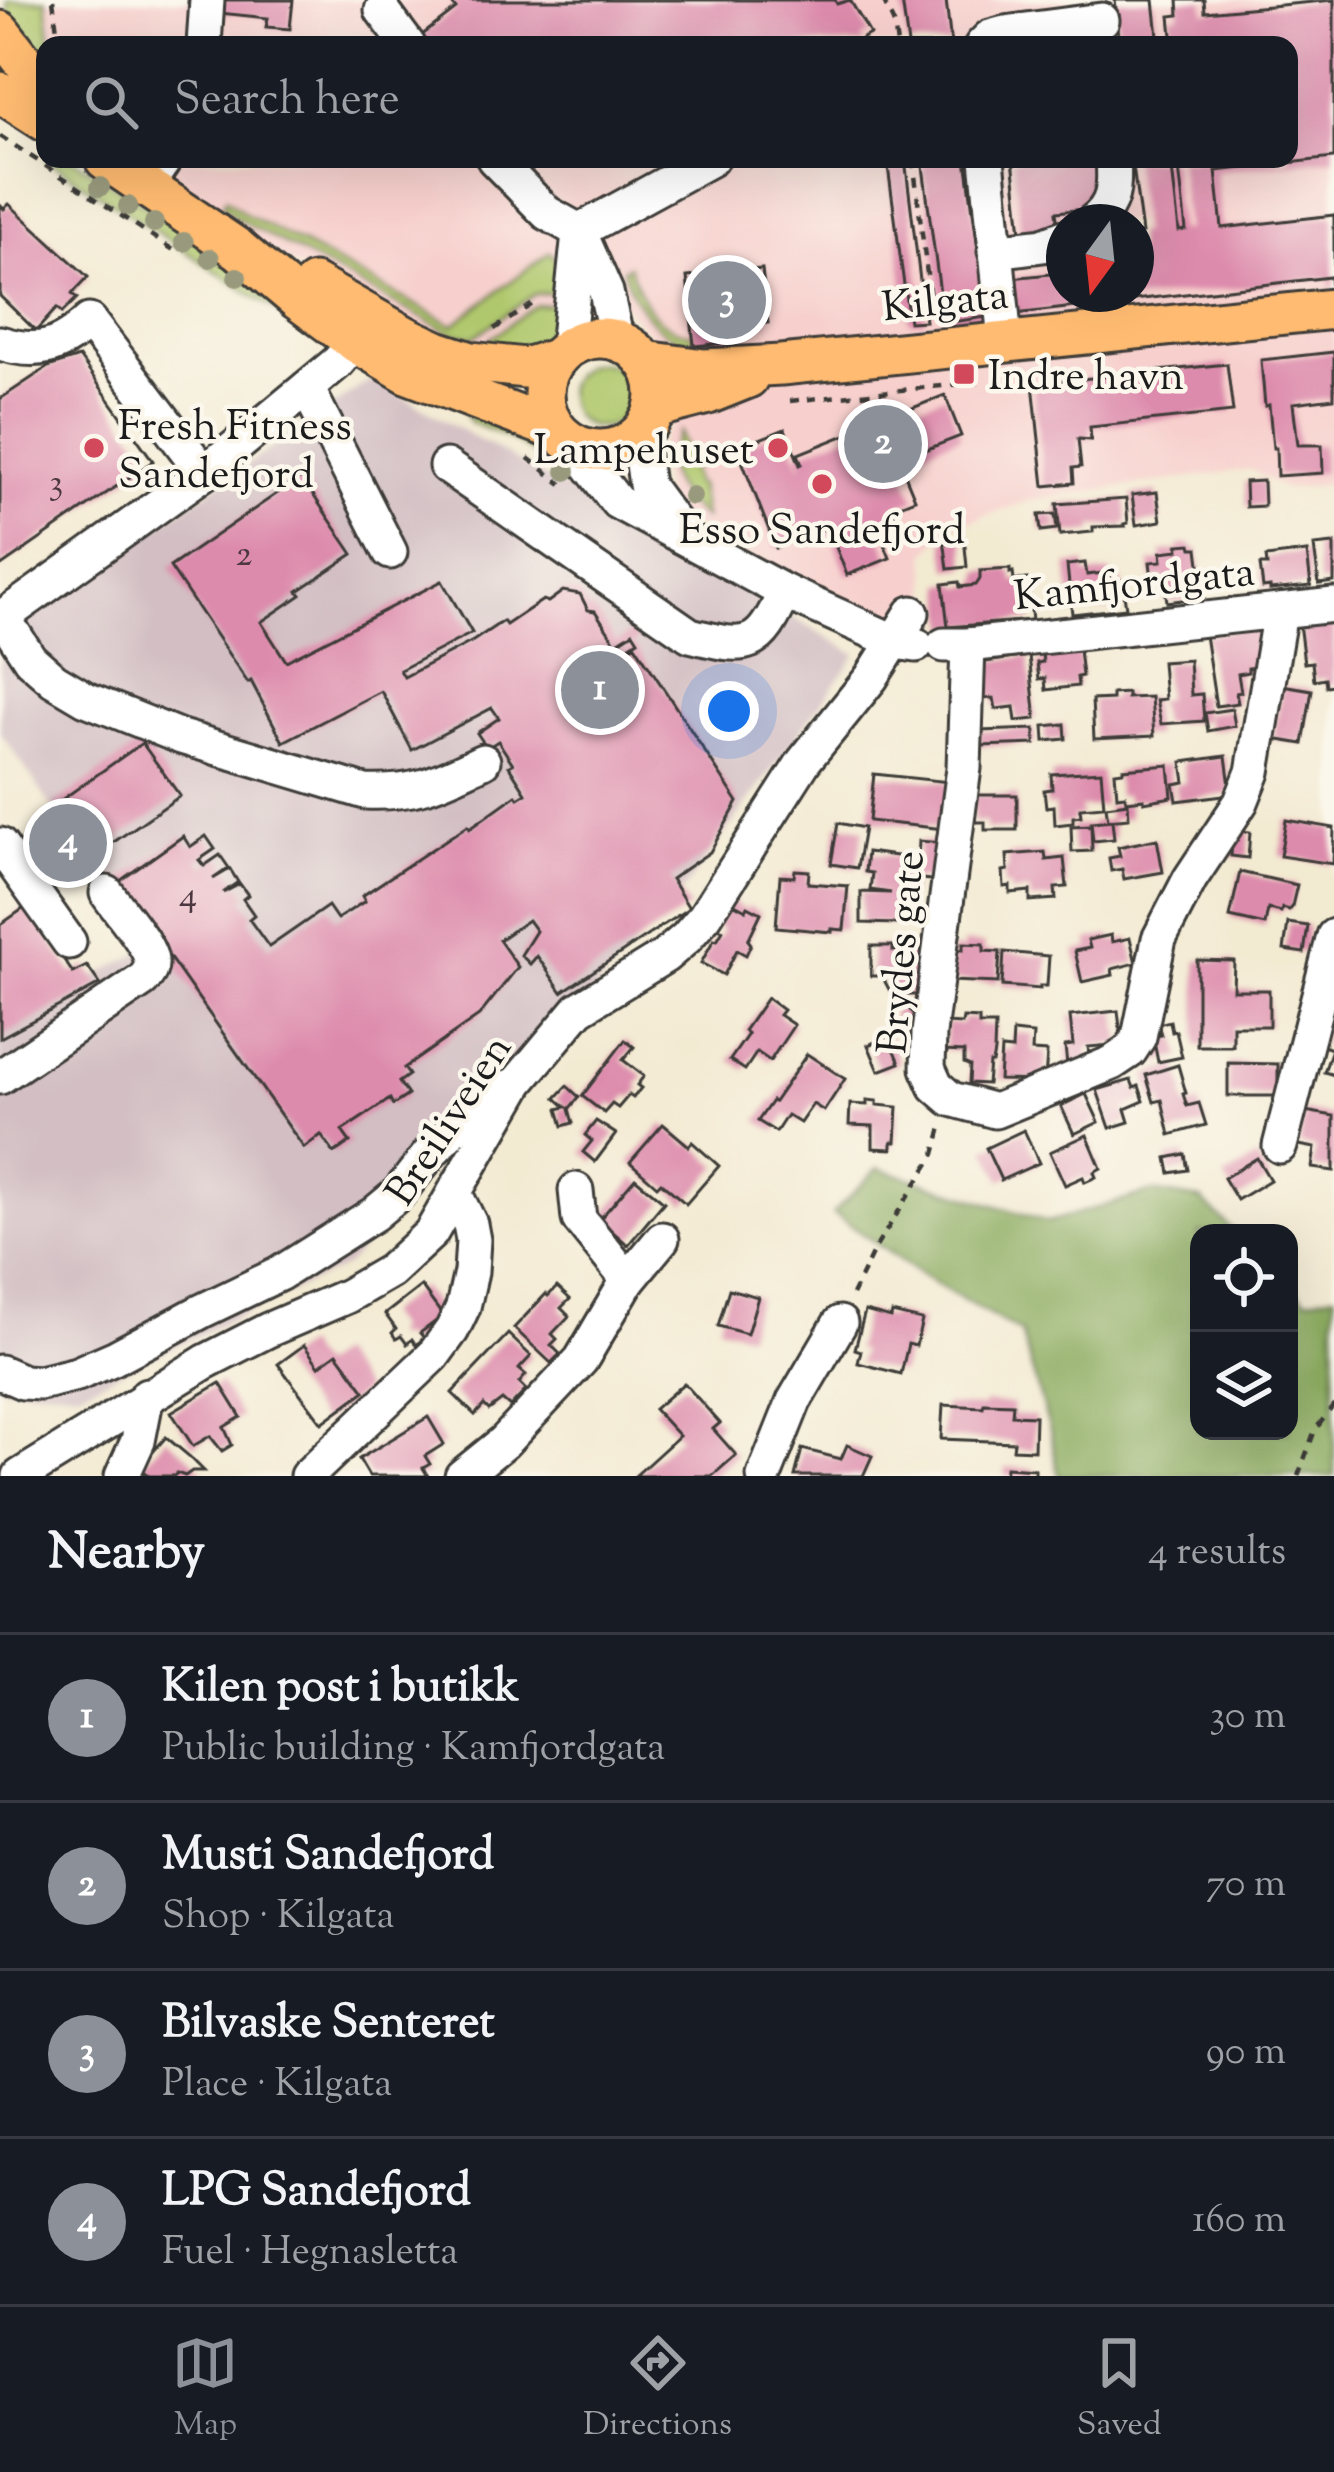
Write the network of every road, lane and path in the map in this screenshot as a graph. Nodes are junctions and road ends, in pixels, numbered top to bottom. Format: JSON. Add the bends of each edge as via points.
{"nodes":[{"id":1,"x":53,"y":0,"type":"edge"},
{"id":2,"x":206,"y":0,"type":"edge"},
{"id":3,"x":884,"y":0,"type":"edge"},
{"id":4,"x":382,"y":10,"type":"dead end"},
{"id":5,"x":1102,"y":22,"type":"edge"},
{"id":6,"x":0,"y":31,"type":"edge"},
{"id":7,"x":58,"y":36,"type":"edge"},
{"id":8,"x":204,"y":36,"type":"edge"},
{"id":9,"x":401,"y":36,"type":"edge"},
{"id":10,"x":895,"y":36,"type":"edge"},
{"id":11,"x":994,"y":36,"type":"edge"},
{"id":12,"x":36,"y":77,"type":"edge"},
{"id":13,"x":0,"y":92,"type":"edge"},
{"id":14,"x":36,"y":115,"type":"edge"},
{"id":15,"x":0,"y":136,"type":"edge"},
{"id":16,"x":36,"y":160,"type":"edge"},
{"id":17,"x":49,"y":168,"type":"edge"},
{"id":18,"x":131,"y":168,"type":"edge"},
{"id":19,"x":503,"y":168,"type":"edge"},
{"id":20,"x":694,"y":168,"type":"edge"},
{"id":21,"x":914,"y":168,"type":"edge"},
{"id":22,"x":988,"y":168,"type":"edge"},
{"id":23,"x":1114,"y":168,"type":"edge"},
{"id":24,"x":1110,"y":204,"type":"edge"},
{"id":25,"x":579,"y":231,"type":"junction"},
{"id":26,"x":1046,"y":244,"type":"edge"},
{"id":27,"x":238,"y":249,"type":"junction"},
{"id":28,"x":995,"y":251,"type":"junction"},
{"id":29,"x":186,"y":258,"type":"dead end"},
{"id":30,"x":557,"y":298,"type":"dead end"},
{"id":31,"x":1334,"y":309,"type":"edge"},
{"id":32,"x":933,"y":327,"type":"dead end"},
{"id":33,"x":492,"y":330,"type":"dead end"},
{"id":34,"x":355,"y":341,"type":"junction"},
{"id":35,"x":1005,"y":341,"type":"junction"},
{"id":36,"x":0,"y":344,"type":"edge"},
{"id":37,"x":631,"y":351,"type":"junction"},
{"id":38,"x":561,"y":354,"type":"junction"},
{"id":39,"x":983,"y":382,"type":"dead end"},
{"id":40,"x":780,"y":383,"type":"junction"},
{"id":41,"x":307,"y":388,"type":"junction"},
{"id":42,"x":647,"y":421,"type":"junction"},
{"id":43,"x":564,"y":436,"type":"junction"},
{"id":44,"x":446,"y":466,"type":"dead end"},
{"id":45,"x":204,"y":473,"type":"junction"},
{"id":46,"x":688,"y":542,"type":"junction"},
{"id":47,"x":390,"y":551,"type":"dead end"},
{"id":48,"x":785,"y":592,"type":"junction"},
{"id":49,"x":1334,"y":605,"type":"edge"},
{"id":50,"x":1280,"y":611,"type":"junction"},
{"id":51,"x":2,"y":618,"type":"edge"},
{"id":52,"x":927,"y":638,"type":"junction"},
{"id":53,"x":483,"y":761,"type":"dead end"},
{"id":54,"x":0,"y":845,"type":"edge"},
{"id":55,"x":106,"y":893,"type":"dead end"},
{"id":56,"x":1334,"y":936,"type":"edge"},
{"id":57,"x":69,"y":942,"type":"dead end"},
{"id":58,"x":0,"y":1077,"type":"edge"},
{"id":59,"x":518,"y":1082,"type":"junction"},
{"id":60,"x":943,"y":1122,"type":"dead end"},
{"id":61,"x":1280,"y":1146,"type":"dead end"},
{"id":62,"x":576,"y":1190,"type":"dead end"},
{"id":63,"x":455,"y":1193,"type":"junction"},
{"id":64,"x":662,"y":1239,"type":"dead end"},
{"id":65,"x":628,"y":1280,"type":"junction"},
{"id":66,"x":840,"y":1323,"type":"joint"},
{"id":67,"x":0,"y":1372,"type":"edge"},
{"id":68,"x":147,"y":1395,"type":"junction"},
{"id":69,"x":1334,"y":1405,"type":"edge"},
{"id":70,"x":20,"y":1476,"type":"edge"},
{"id":71,"x":122,"y":1476,"type":"edge"},
{"id":72,"x":307,"y":1476,"type":"edge"},
{"id":73,"x":461,"y":1476,"type":"edge"},
{"id":74,"x":764,"y":1476,"type":"edge"},
{"id":75,"x":1298,"y":1476,"type":"edge"}],
"edges":[{"from":1,"to":7,"type":"path"},
{"from":2,"to":8,"type":"street"},
{"from":3,"to":10,"type":"path"},
{"from":4,"to":9,"type":"street"},
{"from":5,"to":11,"type":"street"},
{"from":6,"to":12,"type":"main road"},
{"from":13,"to":14,"type":"main road"},
{"from":15,"to":16,"type":"path"},
{"from":17,"to":29,"type":"path"},
{"from":18,"to":27,"type":"main road"},
{"from":19,"to":25,"type":"street","via":[[547,213]]},
{"from":20,"to":25,"type":"street"},
{"from":21,"to":32,"type":"path"},
{"from":22,"to":28,"type":"street"},
{"from":23,"to":24,"type":"street"},
{"from":25,"to":37,"type":"street"},
{"from":25,"to":38,"type":"street"},
{"from":26,"to":28,"type":"street"},
{"from":27,"to":34,"type":"main road"},
{"from":27,"to":38,"type":"main road","via":[[437,351],[525,368]]},
{"from":28,"to":35,"type":"street"},
{"from":30,"to":33,"type":"path","via":[[538,300]]},
{"from":31,"to":35,"type":"main road","name":"Kilgata"},
{"from":34,"to":41,"type":"street"},
{"from":34,"to":43,"type":"main road","via":[[409,374]]},
{"from":35,"to":40,"type":"main road","name":"Kilgata"},
{"from":36,"to":45,"type":"street","via":[[40,350],[88,321]]},
{"from":37,"to":38,"type":"main road","via":[[591,339]]},
{"from":37,"to":40,"type":"main road","name":"Kilgata"},
{"from":37,"to":42,"type":"main road","via":[[654,385]]},
{"from":38,"to":43,"type":"main road","via":[[543,392]]},
{"from":39,"to":40,"type":"path","via":[[850,397]]},
{"from":40,"to":42,"type":"main road","name":"Kilgata","via":[[708,394]]},
{"from":41,"to":45,"type":"street"},
{"from":41,"to":47,"type":"street"},
{"from":42,"to":43,"type":"main road","via":[[612,449],[592,450]]},
{"from":42,"to":46,"type":"street","via":[[646,485]]},
{"from":43,"to":46,"type":"street","via":[[617,502]]},
{"from":44,"to":48,"type":"street","via":[[690,635],[746,643],[762,635]]},
{"from":45,"to":51,"type":"street"},
{"from":46,"to":48,"type":"street"},
{"from":48,"to":52,"type":"street"},
{"from":49,"to":50,"type":"street","name":"Kamfjordgata"},
{"from":50,"to":52,"type":"street","name":"Kamfjordgata"},
{"from":50,"to":52,"type":"street","name":"Brydes gate","via":[[1253,772],[1159,939],[1139,1037],[1112,1063],[995,1111],[951,1099],[928,1069],[964,768]]},
{"from":51,"to":53,"type":"street","via":[[30,659],[86,699],[181,737],[365,792],[427,787]]},
{"from":52,"to":59,"type":"street","name":"Breiliveien","via":[[871,678],[804,760],[686,938],[579,1009]]},
{"from":54,"to":57,"type":"street"},
{"from":55,"to":58,"type":"street","via":[[147,949],[149,971]]},
{"from":56,"to":61,"type":"street"},
{"from":59,"to":63,"type":"street","name":"Breiliveien"},
{"from":59,"to":67,"type":"street","via":[[469,1113],[374,1214],[279,1274],[77,1374],[40,1383]]},
{"from":60,"to":66,"type":"path","via":[[935,1154],[874,1250]]},
{"from":62,"to":65,"type":"street","via":[[579,1219]]},
{"from":63,"to":68,"type":"street","name":"Breiliveien","via":[[430,1233],[390,1271]]},
{"from":63,"to":72,"type":"street","via":[[472,1240],[452,1330]]},
{"from":64,"to":65,"type":"street"},
{"from":65,"to":73,"type":"street","via":[[581,1360]]},
{"from":66,"to":74,"type":"street","via":[[794,1401]]},
{"from":68,"to":70,"type":"street","name":"Breiliveien"},
{"from":68,"to":71,"type":"street"},
{"from":69,"to":75,"type":"path"}]}
